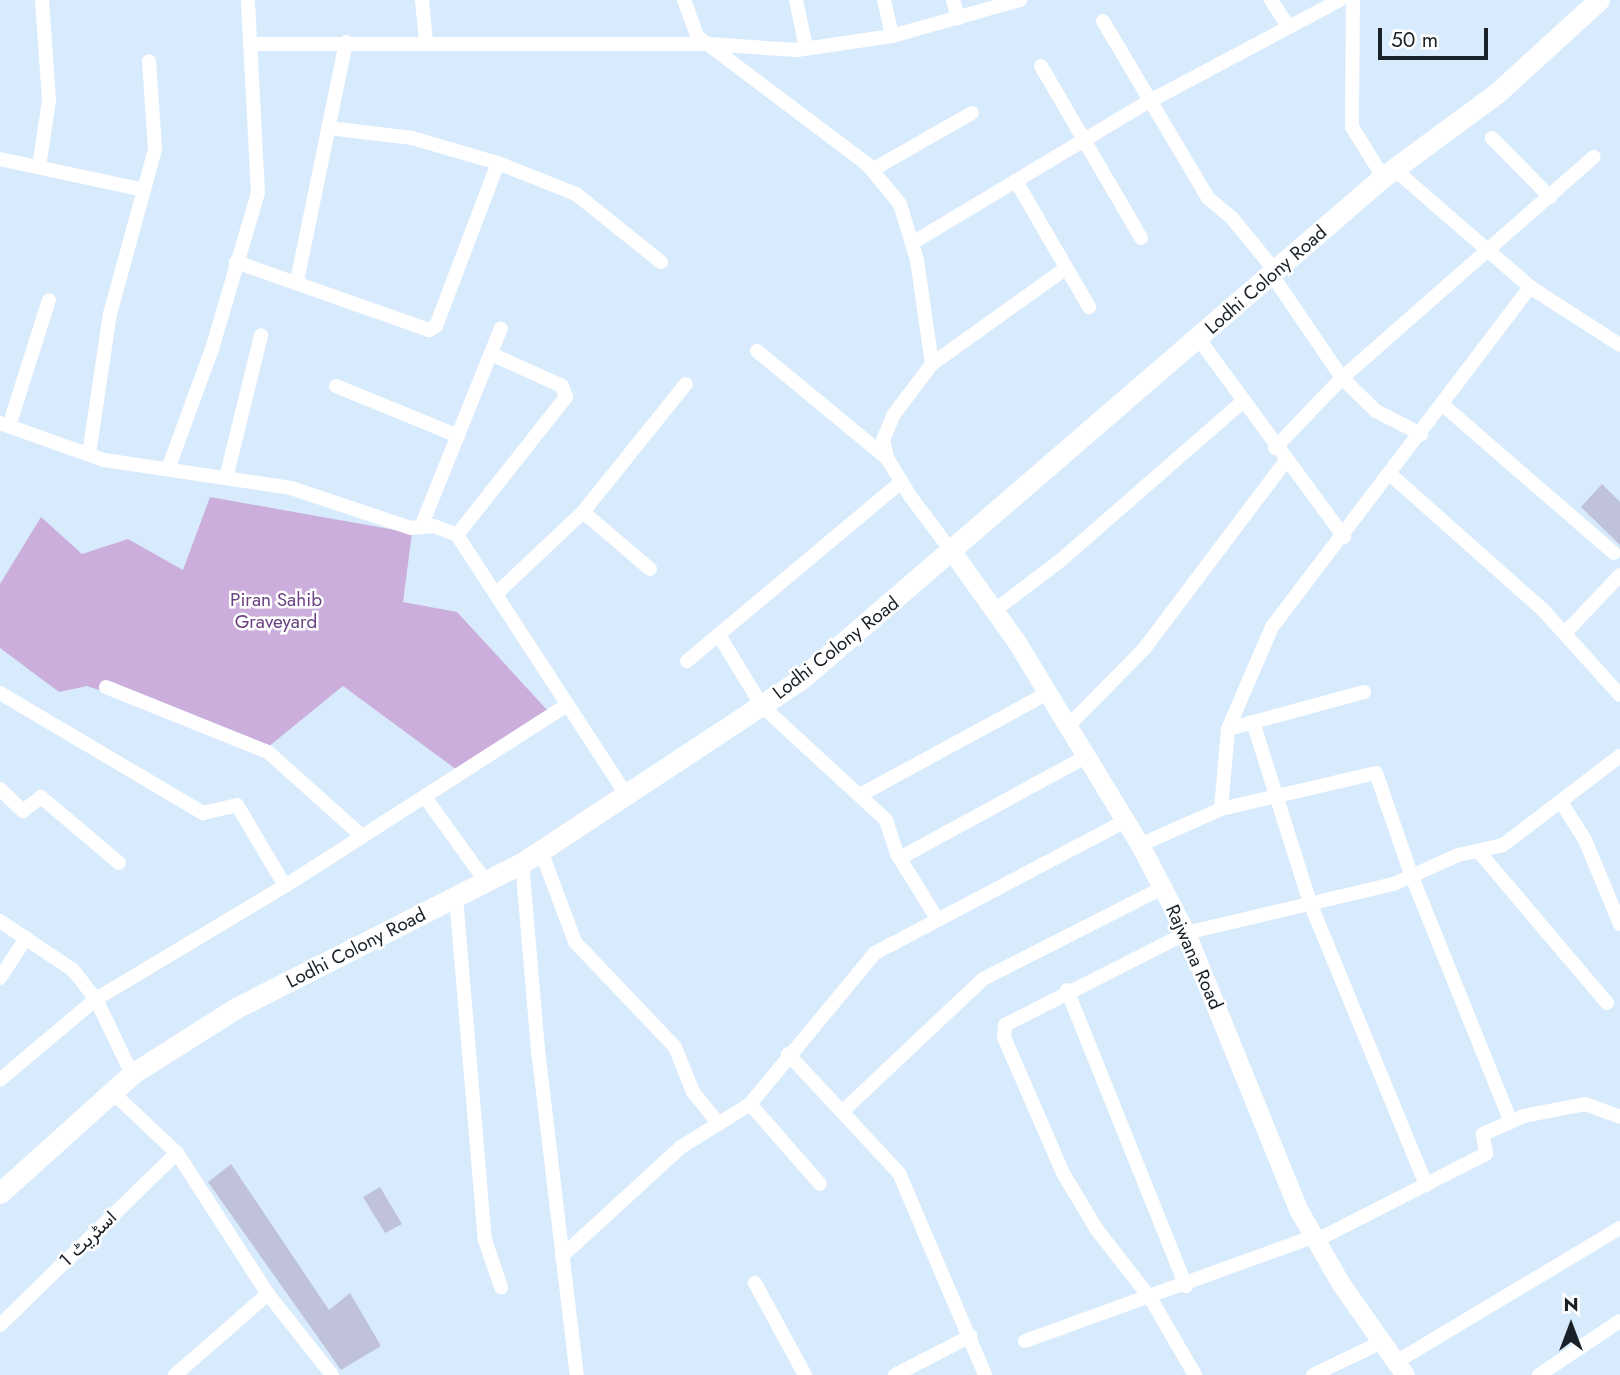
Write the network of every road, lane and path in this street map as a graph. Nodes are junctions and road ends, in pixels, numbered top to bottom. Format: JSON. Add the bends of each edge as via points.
{"nodes":[{"id":1,"x":42,"y":0,"type":"edge"},
{"id":2,"x":248,"y":0,"type":"edge"},
{"id":3,"x":422,"y":0,"type":"edge"},
{"id":4,"x":684,"y":0,"type":"edge"},
{"id":5,"x":796,"y":0,"type":"edge"},
{"id":6,"x":884,"y":0,"type":"edge"},
{"id":7,"x":953,"y":0,"type":"edge"},
{"id":8,"x":1020,"y":0,"type":"edge"},
{"id":9,"x":1271,"y":0,"type":"edge"},
{"id":10,"x":1340,"y":0,"type":"edge"},
{"id":11,"x":1353,"y":0,"type":"edge"},
{"id":12,"x":1600,"y":0,"type":"edge"},
{"id":13,"x":1000,"y":3,"type":"edge"},
{"id":14,"x":958,"y":18,"type":"junction"},
{"id":15,"x":1103,"y":22,"type":"dead end"},
{"id":16,"x":1287,"y":25,"type":"junction"},
{"id":17,"x":892,"y":36,"type":"junction"},
{"id":18,"x":346,"y":42,"type":"junction"},
{"id":19,"x":426,"y":42,"type":"junction"},
{"id":20,"x":250,"y":44,"type":"junction"},
{"id":21,"x":708,"y":44,"type":"junction"},
{"id":22,"x":806,"y":48,"type":"junction"},
{"id":23,"x":149,"y":61,"type":"dead end"},
{"id":24,"x":1041,"y":66,"type":"dead end"},
{"id":25,"x":1148,"y":102,"type":"junction"},
{"id":26,"x":972,"y":113,"type":"dead end"},
{"id":27,"x":328,"y":128,"type":"junction"},
{"id":28,"x":1492,"y":138,"type":"dead end"},
{"id":29,"x":1082,"y":141,"type":"junction"},
{"id":30,"x":1594,"y":157,"type":"dead end"},
{"id":31,"x":0,"y":159,"type":"edge"},
{"id":32,"x":498,"y":163,"type":"junction"},
{"id":33,"x":39,"y":167,"type":"junction"},
{"id":34,"x":872,"y":170,"type":"junction"},
{"id":35,"x":1389,"y":173,"type":"junction"},
{"id":36,"x":1016,"y":181,"type":"junction"},
{"id":37,"x":144,"y":190,"type":"junction"},
{"id":38,"x":1550,"y":197,"type":"junction"},
{"id":39,"x":1141,"y":237,"type":"dead end"},
{"id":40,"x":912,"y":243,"type":"junction"},
{"id":41,"x":1489,"y":254,"type":"junction"},
{"id":42,"x":236,"y":262,"type":"junction"},
{"id":43,"x":661,"y":262,"type":"dead end"},
{"id":44,"x":1066,"y":268,"type":"junction"},
{"id":45,"x":1274,"y":274,"type":"junction"},
{"id":46,"x":297,"y":281,"type":"junction"},
{"id":47,"x":1530,"y":287,"type":"junction"},
{"id":48,"x":49,"y":300,"type":"dead end"},
{"id":49,"x":1089,"y":307,"type":"dead end"},
{"id":50,"x":501,"y":328,"type":"dead end"},
{"id":51,"x":261,"y":335,"type":"dead end"},
{"id":52,"x":1198,"y":338,"type":"junction"},
{"id":53,"x":1620,"y":345,"type":"edge"},
{"id":54,"x":757,"y":351,"type":"dead end"},
{"id":55,"x":491,"y":354,"type":"junction"},
{"id":56,"x":932,"y":364,"type":"junction"},
{"id":57,"x":1342,"y":379,"type":"junction"},
{"id":58,"x":686,"y":384,"type":"dead end"},
{"id":59,"x":336,"y":386,"type":"dead end"},
{"id":60,"x":1242,"y":401,"type":"junction"},
{"id":61,"x":1443,"y":405,"type":"junction"},
{"id":62,"x":4,"y":424,"type":"edge"},
{"id":63,"x":1421,"y":434,"type":"junction"},
{"id":64,"x":458,"y":436,"type":"junction"},
{"id":65,"x":1275,"y":448,"type":"junction"},
{"id":66,"x":89,"y":454,"type":"junction"},
{"id":67,"x":887,"y":458,"type":"junction"},
{"id":68,"x":1285,"y":462,"type":"junction"},
{"id":69,"x":167,"y":469,"type":"junction"},
{"id":70,"x":1391,"y":475,"type":"junction"},
{"id":71,"x":226,"y":478,"type":"junction"},
{"id":72,"x":901,"y":482,"type":"junction"},
{"id":73,"x":583,"y":512,"type":"junction"},
{"id":74,"x":421,"y":527,"type":"junction"},
{"id":75,"x":457,"y":535,"type":"junction"},
{"id":76,"x":1345,"y":537,"type":"junction"},
{"id":77,"x":1614,"y":552,"type":"dead end"},
{"id":78,"x":953,"y":553,"type":"junction"},
{"id":79,"x":650,"y":569,"type":"dead end"},
{"id":80,"x":1620,"y":575,"type":"edge"},
{"id":81,"x":496,"y":594,"type":"junction"},
{"id":82,"x":995,"y":610,"type":"junction"},
{"id":83,"x":1565,"y":633,"type":"junction"},
{"id":84,"x":720,"y":636,"type":"junction"},
{"id":85,"x":687,"y":661,"type":"dead end"},
{"id":86,"x":106,"y":687,"type":"dead end"},
{"id":87,"x":1364,"y":692,"type":"dead end"},
{"id":88,"x":0,"y":693,"type":"edge"},
{"id":89,"x":1048,"y":693,"type":"junction"},
{"id":90,"x":1620,"y":695,"type":"edge"},
{"id":91,"x":567,"y":705,"type":"junction"},
{"id":92,"x":762,"y":706,"type":"junction"},
{"id":93,"x":1253,"y":722,"type":"junction"},
{"id":94,"x":1068,"y":726,"type":"junction"},
{"id":95,"x":1228,"y":729,"type":"junction"},
{"id":96,"x":1087,"y":756,"type":"junction"},
{"id":97,"x":1620,"y":757,"type":"edge"},
{"id":98,"x":0,"y":789,"type":"edge"},
{"id":99,"x":1277,"y":792,"type":"junction"},
{"id":100,"x":860,"y":795,"type":"junction"},
{"id":101,"x":425,"y":797,"type":"junction"},
{"id":102,"x":628,"y":797,"type":"junction"},
{"id":103,"x":1561,"y":802,"type":"junction"},
{"id":104,"x":1221,"y":809,"type":"junction"},
{"id":105,"x":1125,"y":821,"type":"junction"},
{"id":106,"x":362,"y":836,"type":"junction"},
{"id":107,"x":1140,"y":845,"type":"junction"},
{"id":108,"x":541,"y":851,"type":"junction"},
{"id":109,"x":1479,"y":852,"type":"junction"},
{"id":110,"x":900,"y":858,"type":"junction"},
{"id":111,"x":119,"y":863,"type":"dead end"},
{"id":112,"x":522,"y":863,"type":"junction"},
{"id":113,"x":1412,"y":877,"type":"junction"},
{"id":114,"x":486,"y":882,"type":"junction"},
{"id":115,"x":285,"y":886,"type":"junction"},
{"id":116,"x":1162,"y":888,"type":"junction"},
{"id":117,"x":457,"y":897,"type":"junction"},
{"id":118,"x":1310,"y":903,"type":"junction"},
{"id":119,"x":936,"y":917,"type":"junction"},
{"id":120,"x":0,"y":921,"type":"edge"},
{"id":121,"x":1620,"y":924,"type":"edge"},
{"id":122,"x":1186,"y":933,"type":"junction"},
{"id":123,"x":26,"y":938,"type":"junction"},
{"id":124,"x":0,"y":978,"type":"edge"},
{"id":125,"x":1067,"y":990,"type":"junction"},
{"id":126,"x":96,"y":999,"type":"junction"},
{"id":127,"x":1607,"y":1003,"type":"dead end"},
{"id":128,"x":788,"y":1054,"type":"junction"},
{"id":129,"x":132,"y":1074,"type":"junction"},
{"id":130,"x":0,"y":1080,"type":"edge"},
{"id":131,"x":111,"y":1090,"type":"junction"},
{"id":132,"x":750,"y":1104,"type":"junction"},
{"id":133,"x":843,"y":1111,"type":"junction"},
{"id":134,"x":1620,"y":1117,"type":"edge"},
{"id":135,"x":1511,"y":1122,"type":"junction"},
{"id":136,"x":719,"y":1124,"type":"junction"},
{"id":137,"x":177,"y":1153,"type":"junction"},
{"id":138,"x":820,"y":1184,"type":"dead end"},
{"id":139,"x":1426,"y":1185,"type":"junction"},
{"id":140,"x":0,"y":1193,"type":"edge"},
{"id":141,"x":1620,"y":1228,"type":"edge"},
{"id":142,"x":1314,"y":1239,"type":"junction"},
{"id":143,"x":562,"y":1255,"type":"junction"},
{"id":144,"x":755,"y":1283,"type":"dead end"},
{"id":145,"x":1186,"y":1286,"type":"junction"},
{"id":146,"x":501,"y":1287,"type":"dead end"},
{"id":147,"x":268,"y":1294,"type":"junction"},
{"id":148,"x":1151,"y":1299,"type":"junction"},
{"id":149,"x":1620,"y":1321,"type":"edge"},
{"id":150,"x":0,"y":1325,"type":"edge"},
{"id":151,"x":971,"y":1336,"type":"junction"},
{"id":152,"x":1025,"y":1341,"type":"dead end"},
{"id":153,"x":1382,"y":1342,"type":"junction"},
{"id":154,"x":1401,"y":1368,"type":"edge"},
{"id":155,"x":898,"y":1374,"type":"edge"},
{"id":156,"x":175,"y":1375,"type":"edge"},
{"id":157,"x":332,"y":1375,"type":"edge"},
{"id":158,"x":577,"y":1375,"type":"edge"},
{"id":159,"x":805,"y":1375,"type":"edge"},
{"id":160,"x":985,"y":1375,"type":"edge"},
{"id":161,"x":1195,"y":1375,"type":"edge"},
{"id":162,"x":1313,"y":1375,"type":"edge"},
{"id":163,"x":1539,"y":1375,"type":"edge"}],
"edges":[{"from":1,"to":33,"type":"street","via":[[49,100]]},
{"from":2,"to":20,"type":"street"},
{"from":3,"to":19,"type":"street"},
{"from":4,"to":21,"type":"street","via":[[697,36]]},
{"from":5,"to":22,"type":"street"},
{"from":6,"to":17,"type":"street"},
{"from":7,"to":14,"type":"street"},
{"from":8,"to":13,"type":"street"},
{"from":9,"to":16,"type":"street"},
{"from":10,"to":16,"type":"street"},
{"from":11,"to":35,"type":"street","via":[[1352,127]]},
{"from":12,"to":35,"type":"main road","name":"Lodhi Colony Road","via":[[1497,93]]},
{"from":13,"to":14,"type":"street"},
{"from":14,"to":17,"type":"street"},
{"from":15,"to":25,"type":"street"},
{"from":16,"to":25,"type":"street"},
{"from":17,"to":22,"type":"street"},
{"from":18,"to":19,"type":"street"},
{"from":18,"to":20,"type":"street"},
{"from":18,"to":27,"type":"street"},
{"from":19,"to":21,"type":"street"},
{"from":20,"to":42,"type":"street","via":[[258,192]]},
{"from":21,"to":22,"type":"street"},
{"from":21,"to":34,"type":"street"},
{"from":23,"to":37,"type":"street","via":[[157,122]]},
{"from":24,"to":29,"type":"street"},
{"from":25,"to":29,"type":"street"},
{"from":25,"to":45,"type":"street","via":[[1208,198],[1232,218]]},
{"from":26,"to":34,"type":"street"},
{"from":27,"to":32,"type":"street","via":[[412,138]]},
{"from":27,"to":46,"type":"street"},
{"from":28,"to":38,"type":"street"},
{"from":29,"to":36,"type":"street"},
{"from":29,"to":39,"type":"street"},
{"from":30,"to":38,"type":"street"},
{"from":31,"to":33,"type":"street"},
{"from":32,"to":43,"type":"street","via":[[576,194]]},
{"from":32,"to":46,"type":"street","via":[[436,326],[429,330]]},
{"from":33,"to":37,"type":"street"},
{"from":34,"to":40,"type":"street","via":[[900,204]]},
{"from":35,"to":41,"type":"street"},
{"from":35,"to":45,"type":"main road","name":"Lodhi Colony Road"},
{"from":36,"to":40,"type":"street"},
{"from":36,"to":44,"type":"street"},
{"from":37,"to":66,"type":"street","via":[[110,314]]},
{"from":38,"to":41,"type":"street"},
{"from":40,"to":56,"type":"street"},
{"from":41,"to":47,"type":"street"},
{"from":41,"to":57,"type":"street"},
{"from":42,"to":46,"type":"street"},
{"from":42,"to":69,"type":"street","via":[[212,349]]},
{"from":44,"to":49,"type":"street"},
{"from":44,"to":56,"type":"street"},
{"from":45,"to":52,"type":"main road","name":"Lodhi Colony Road"},
{"from":45,"to":57,"type":"street"},
{"from":47,"to":53,"type":"street"},
{"from":47,"to":61,"type":"street"},
{"from":48,"to":62,"type":"street"},
{"from":50,"to":55,"type":"street"},
{"from":51,"to":71,"type":"street"},
{"from":52,"to":60,"type":"street"},
{"from":52,"to":78,"type":"main road","name":"Lodhi Colony Road"},
{"from":54,"to":67,"type":"street"},
{"from":55,"to":64,"type":"street"},
{"from":55,"to":75,"type":"street","via":[[562,386],[566,397]]},
{"from":56,"to":67,"type":"street","via":[[894,414],[883,440]]},
{"from":57,"to":63,"type":"street","via":[[1376,411]]},
{"from":57,"to":65,"type":"street"},
{"from":58,"to":73,"type":"street"},
{"from":59,"to":64,"type":"street"},
{"from":60,"to":65,"type":"street"},
{"from":60,"to":82,"type":"street","via":[[1061,560]]},
{"from":61,"to":63,"type":"street"},
{"from":61,"to":77,"type":"street"},
{"from":62,"to":66,"type":"street"},
{"from":63,"to":70,"type":"street"},
{"from":64,"to":74,"type":"street"},
{"from":65,"to":68,"type":"street"},
{"from":66,"to":69,"type":"street"},
{"from":67,"to":72,"type":"street"},
{"from":68,"to":76,"type":"street"},
{"from":68,"to":94,"type":"street","via":[[1144,649]]},
{"from":69,"to":71,"type":"street"},
{"from":70,"to":76,"type":"street"},
{"from":70,"to":83,"type":"street"},
{"from":71,"to":74,"type":"street","via":[[291,488]]},
{"from":72,"to":78,"type":"street"},
{"from":72,"to":84,"type":"street"},
{"from":73,"to":79,"type":"street"},
{"from":73,"to":81,"type":"street"},
{"from":74,"to":75,"type":"street"},
{"from":75,"to":81,"type":"street"},
{"from":76,"to":95,"type":"street","via":[[1272,627]]},
{"from":78,"to":82,"type":"street","name":"Rajwana Road"},
{"from":78,"to":92,"type":"main road","name":"Lodhi Colony Road"},
{"from":80,"to":83,"type":"street"},
{"from":81,"to":91,"type":"street"},
{"from":82,"to":89,"type":"street","name":"Rajwana Road"},
{"from":83,"to":90,"type":"street"},
{"from":84,"to":85,"type":"street"},
{"from":84,"to":92,"type":"street"},
{"from":86,"to":106,"type":"street","via":[[268,752]]},
{"from":87,"to":93,"type":"street"},
{"from":88,"to":115,"type":"street","via":[[203,813],[237,806]]},
{"from":89,"to":94,"type":"street","name":"Rajwana Road"},
{"from":89,"to":100,"type":"street"},
{"from":91,"to":101,"type":"street"},
{"from":91,"to":102,"type":"street"},
{"from":92,"to":100,"type":"street"},
{"from":92,"to":102,"type":"main road","name":"Lodhi Colony Road"},
{"from":93,"to":95,"type":"street"},
{"from":93,"to":99,"type":"street"},
{"from":94,"to":96,"type":"street","name":"Rajwana Road"},
{"from":95,"to":104,"type":"street"},
{"from":96,"to":105,"type":"street","name":"Rajwana Road"},
{"from":96,"to":110,"type":"street"},
{"from":97,"to":103,"type":"street"},
{"from":98,"to":111,"type":"street","via":[[23,811],[41,797]]},
{"from":99,"to":104,"type":"street"},
{"from":99,"to":113,"type":"street","via":[[1376,773]]},
{"from":99,"to":118,"type":"street"},
{"from":100,"to":110,"type":"street","via":[[886,820]]},
{"from":101,"to":106,"type":"street"},
{"from":101,"to":114,"type":"street"},
{"from":102,"to":108,"type":"main road","name":"Lodhi Colony Road"},
{"from":103,"to":109,"type":"street","via":[[1513,839]]},
{"from":103,"to":121,"type":"street","via":[[1585,840]]},
{"from":104,"to":107,"type":"street"},
{"from":105,"to":107,"type":"street","name":"Rajwana Road"},
{"from":105,"to":119,"type":"street"},
{"from":106,"to":115,"type":"street"},
{"from":107,"to":116,"type":"street","name":"Rajwana Road"},
{"from":108,"to":112,"type":"main road","name":"Lodhi Colony Road"},
{"from":108,"to":136,"type":"street","via":[[575,942],[676,1047],[693,1092]]},
{"from":109,"to":113,"type":"street","via":[[1445,860]]},
{"from":109,"to":127,"type":"street"},
{"from":110,"to":119,"type":"street"},
{"from":112,"to":114,"type":"main road","name":"Lodhi Colony Road"},
{"from":112,"to":143,"type":"street"},
{"from":113,"to":118,"type":"street"},
{"from":113,"to":135,"type":"street"},
{"from":114,"to":117,"type":"main road","name":"Lodhi Colony Road"},
{"from":115,"to":126,"type":"street"},
{"from":116,"to":122,"type":"street","name":"Rajwana Road"},
{"from":116,"to":133,"type":"street","via":[[984,979]]},
{"from":117,"to":129,"type":"main road","name":"Lodhi Colony Road","via":[[236,1009]]},
{"from":117,"to":146,"type":"street","via":[[485,1240]]},
{"from":118,"to":122,"type":"street"},
{"from":118,"to":139,"type":"street"},
{"from":119,"to":128,"type":"street","via":[[864,962]]},
{"from":120,"to":123,"type":"street"},
{"from":122,"to":125,"type":"street"},
{"from":122,"to":142,"type":"street","name":"Rajwana Road"},
{"from":123,"to":124,"type":"street"},
{"from":123,"to":126,"type":"street","via":[[73,970]]},
{"from":125,"to":145,"type":"street"},
{"from":125,"to":148,"type":"street","via":[[1007,1022],[1004,1037],[1063,1173],[1097,1230]]},
{"from":126,"to":129,"type":"street"},
{"from":126,"to":130,"type":"street"},
{"from":128,"to":132,"type":"street"},
{"from":128,"to":133,"type":"street"},
{"from":129,"to":131,"type":"main road","name":"Lodhi Colony Road"},
{"from":131,"to":137,"type":"street"},
{"from":131,"to":140,"type":"main road","name":"Lodhi Colony Road"},
{"from":132,"to":136,"type":"street"},
{"from":132,"to":138,"type":"street"},
{"from":133,"to":151,"type":"street","via":[[908,1187]]},
{"from":134,"to":135,"type":"street","via":[[1574,1104]]},
{"from":135,"to":139,"type":"street","via":[[1483,1135],[1486,1154]]},
{"from":136,"to":143,"type":"street","via":[[657,1166]]},
{"from":137,"to":147,"type":"street"},
{"from":137,"to":150,"type":"street","name":"اسٹریٹ 1"},
{"from":139,"to":142,"type":"street"},
{"from":141,"to":154,"type":"street"},
{"from":142,"to":145,"type":"street"},
{"from":142,"to":153,"type":"street","name":"Rajwana Road"},
{"from":143,"to":158,"type":"street"},
{"from":144,"to":159,"type":"street"},
{"from":145,"to":148,"type":"street"},
{"from":147,"to":156,"type":"street"},
{"from":147,"to":157,"type":"street"},
{"from":148,"to":152,"type":"street"},
{"from":148,"to":161,"type":"street"},
{"from":149,"to":163,"type":"street"},
{"from":151,"to":155,"type":"street"},
{"from":151,"to":160,"type":"street"},
{"from":153,"to":154,"type":"street","name":"Rajwana Road"},
{"from":153,"to":162,"type":"street"}]}
